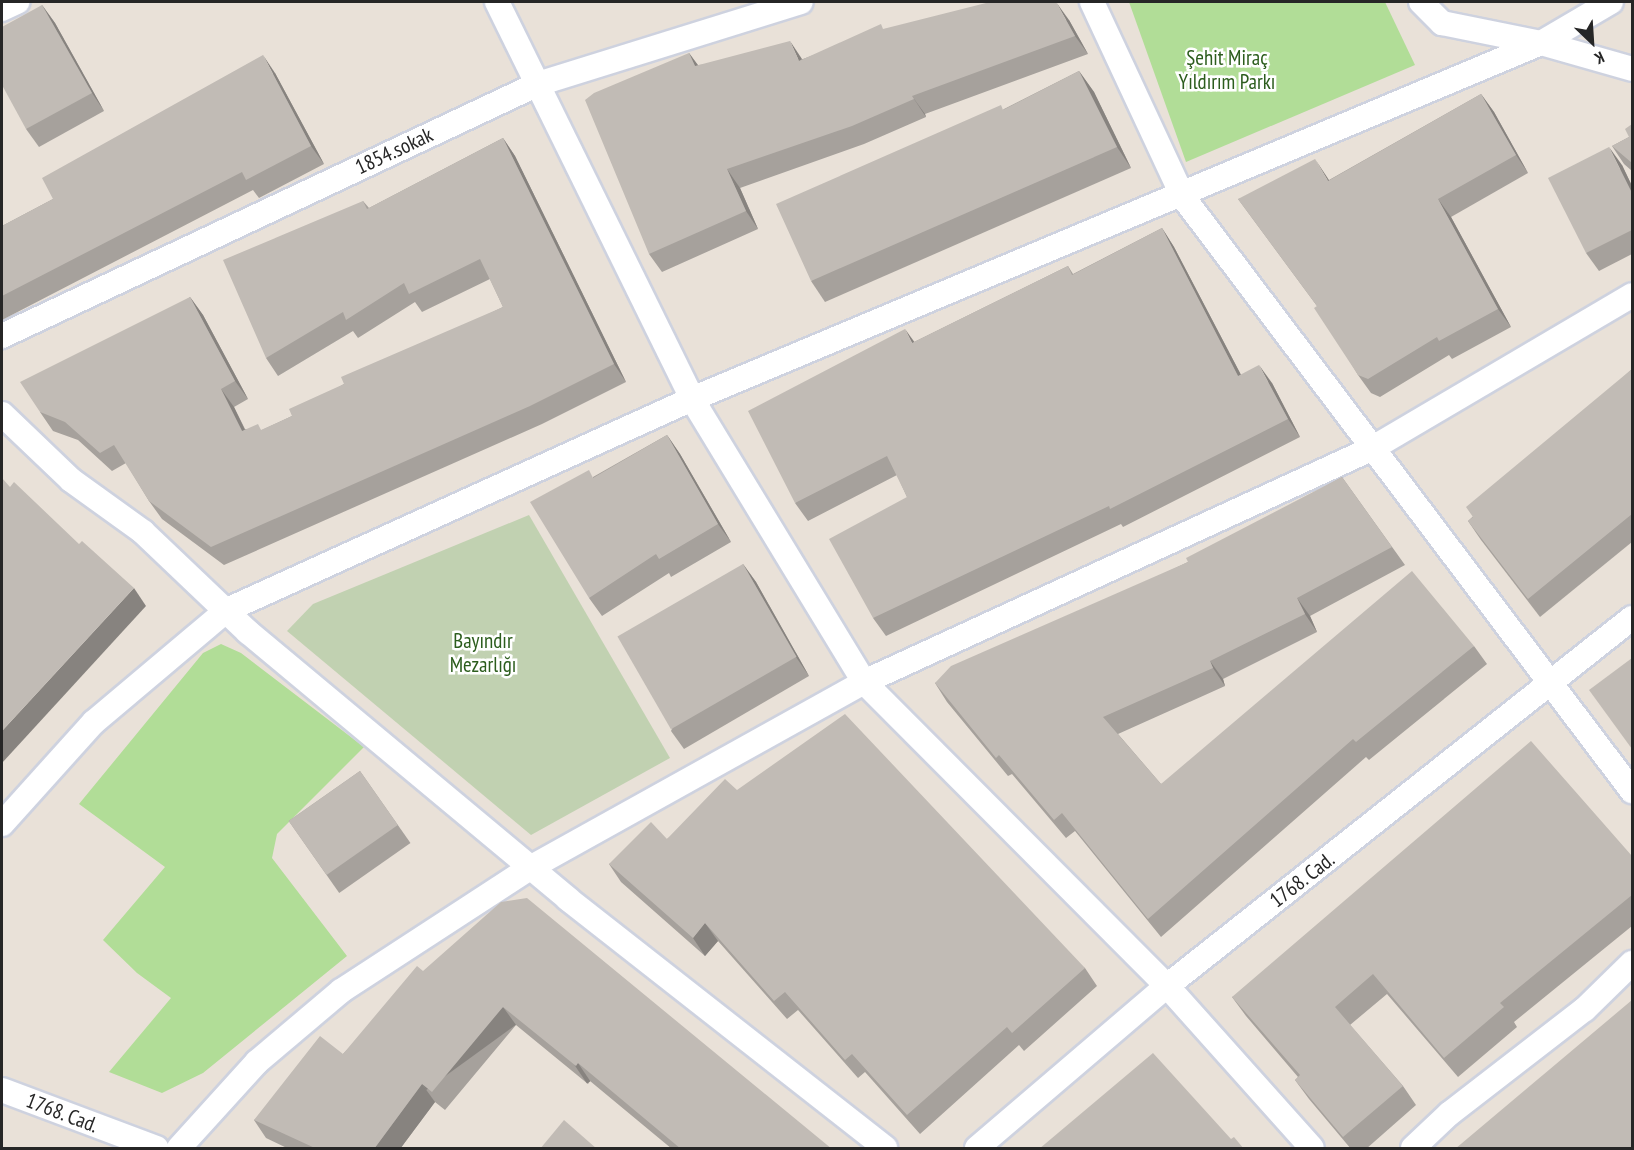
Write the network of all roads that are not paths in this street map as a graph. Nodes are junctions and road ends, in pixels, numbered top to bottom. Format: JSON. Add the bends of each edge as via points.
{"nodes":[{"id":1,"x":16,"y":2,"type":"edge"},
{"id":2,"x":498,"y":2,"type":"edge"},
{"id":3,"x":801,"y":2,"type":"edge"},
{"id":4,"x":1092,"y":2,"type":"edge"},
{"id":5,"x":1420,"y":2,"type":"edge"},
{"id":6,"x":1611,"y":2,"type":"edge"},
{"id":7,"x":2,"y":9,"type":"edge"},
{"id":8,"x":1541,"y":43,"type":"junction"},
{"id":9,"x":1632,"y":69,"type":"edge"},
{"id":10,"x":538,"y":84,"type":"junction"},
{"id":11,"x":1182,"y":197,"type":"junction"},
{"id":12,"x":1632,"y":295,"type":"edge"},
{"id":13,"x":2,"y":336,"type":"edge"},
{"id":14,"x":692,"y":399,"type":"junction"},
{"id":15,"x":2,"y":414,"type":"edge"},
{"id":16,"x":1371,"y":449,"type":"junction"},
{"id":17,"x":227,"y":610,"type":"junction"},
{"id":18,"x":1632,"y":618,"type":"edge"},
{"id":19,"x":1553,"y":681,"type":"junction"},
{"id":20,"x":864,"y":682,"type":"junction"},
{"id":21,"x":1632,"y":791,"type":"edge"},
{"id":22,"x":2,"y":824,"type":"edge"},
{"id":23,"x":530,"y":868,"type":"junction"},
{"id":24,"x":1632,"y":963,"type":"edge"},
{"id":25,"x":1167,"y":986,"type":"junction"},
{"id":26,"x":2,"y":1090,"type":"edge"},
{"id":27,"x":156,"y":1149,"type":"edge"},
{"id":28,"x":179,"y":1149,"type":"edge"},
{"id":29,"x":885,"y":1149,"type":"edge"},
{"id":30,"x":977,"y":1149,"type":"edge"},
{"id":31,"x":1312,"y":1149,"type":"edge"},
{"id":32,"x":1413,"y":1149,"type":"edge"}],
"edges":[{"from":1,"to":7,"type":"street"},
{"from":2,"to":10,"type":"street"},
{"from":3,"to":10,"type":"street","name":"1854.sokak"},
{"from":4,"to":11,"type":"street"},
{"from":5,"to":8,"type":"street","via":[[1442,23]]},
{"from":6,"to":8,"type":"street"},
{"from":8,"to":9,"type":"street"},
{"from":8,"to":11,"type":"street"},
{"from":10,"to":13,"type":"street","name":"1854.sokak"},
{"from":10,"to":14,"type":"street"},
{"from":11,"to":14,"type":"street"},
{"from":11,"to":16,"type":"street"},
{"from":12,"to":16,"type":"street"},
{"from":14,"to":17,"type":"street"},
{"from":14,"to":20,"type":"street"},
{"from":15,"to":17,"type":"street","via":[[71,480],[143,532]]},
{"from":16,"to":19,"type":"street"},
{"from":16,"to":20,"type":"street"},
{"from":17,"to":22,"type":"street","via":[[94,722]]},
{"from":17,"to":23,"type":"street","via":[[248,632]]},
{"from":18,"to":19,"type":"street","name":"1768. Cad."},
{"from":19,"to":21,"type":"street"},
{"from":19,"to":25,"type":"street","name":"1768. Cad."},
{"from":20,"to":23,"type":"street"},
{"from":20,"to":25,"type":"street"},
{"from":23,"to":28,"type":"street","via":[[341,991],[257,1062]]},
{"from":23,"to":29,"type":"street"},
{"from":24,"to":32,"type":"street","via":[[1585,1009],[1449,1114]]},
{"from":25,"to":30,"type":"street","name":"1768. Cad."},
{"from":25,"to":31,"type":"street"},
{"from":26,"to":27,"type":"street","name":"1768. Cad."}]}
